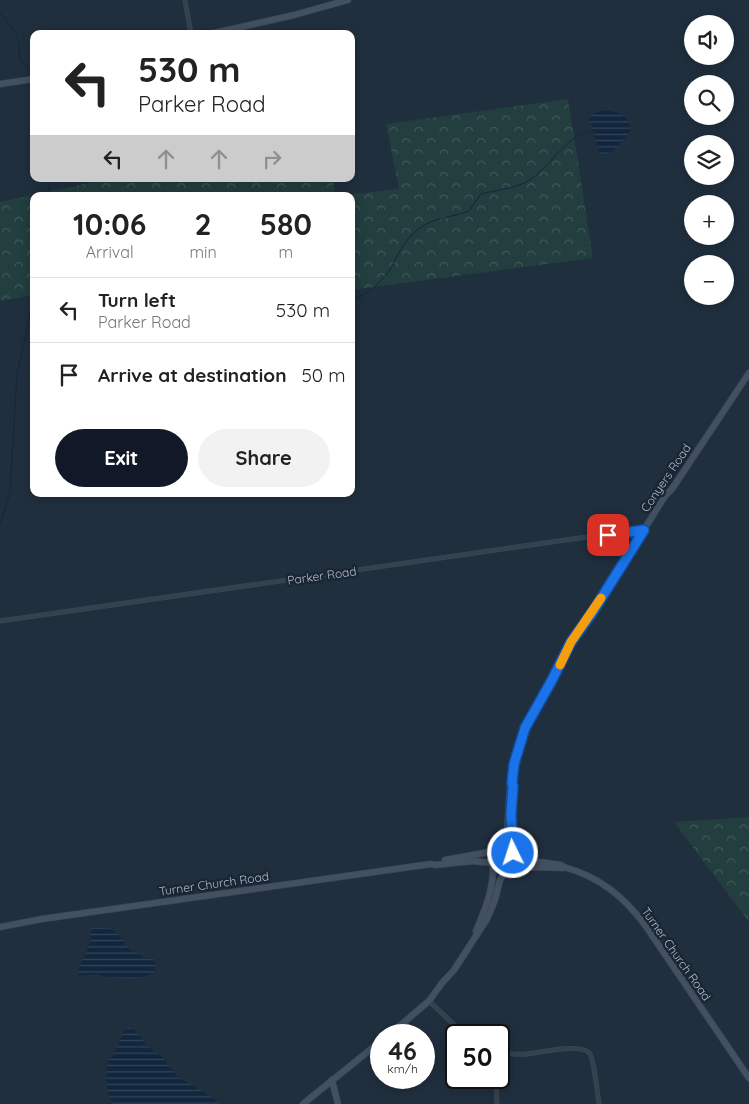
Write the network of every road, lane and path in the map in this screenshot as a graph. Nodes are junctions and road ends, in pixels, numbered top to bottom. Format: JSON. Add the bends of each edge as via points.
{"nodes":[{"id":1,"x":185,"y":0,"type":"edge"},
{"id":2,"x":348,"y":0,"type":"edge"},
{"id":3,"x":190,"y":30,"type":"edge"},
{"id":4,"x":229,"y":30,"type":"edge"},
{"id":5,"x":30,"y":80,"type":"edge"},
{"id":6,"x":0,"y":84,"type":"edge"},
{"id":7,"x":749,"y":373,"type":"edge"},
{"id":8,"x":644,"y":530,"type":"junction"},
{"id":9,"x":0,"y":621,"type":"edge"},
{"id":10,"x":512,"y":783,"type":"junction"},
{"id":11,"x":498,"y":849,"type":"junction"},
{"id":12,"x":514,"y":854,"type":"junction"},
{"id":13,"x":431,"y":864,"type":"junction"},
{"id":14,"x":492,"y":864,"type":"junction"},
{"id":15,"x":564,"y":868,"type":"junction"},
{"id":16,"x":508,"y":871,"type":"junction"},
{"id":17,"x":0,"y":927,"type":"edge"},
{"id":18,"x":475,"y":937,"type":"junction"},
{"id":19,"x":430,"y":1001,"type":"junction"},
{"id":20,"x":402,"y":1024,"type":"edge"},
{"id":21,"x":454,"y":1024,"type":"edge"},
{"id":22,"x":370,"y":1050,"type":"edge"},
{"id":23,"x":510,"y":1053,"type":"edge"},
{"id":24,"x":749,"y":1078,"type":"edge"},
{"id":25,"x":332,"y":1080,"type":"junction"},
{"id":26,"x":496,"y":1089,"type":"edge"},
{"id":27,"x":303,"y":1104,"type":"edge"},
{"id":28,"x":338,"y":1104,"type":"edge"},
{"id":29,"x":497,"y":1104,"type":"edge"},
{"id":30,"x":599,"y":1104,"type":"edge"}],
"edges":[{"from":1,"to":3,"type":"street"},
{"from":2,"to":4,"type":"street"},
{"from":5,"to":6,"type":"street"},
{"from":7,"to":8,"type":"street","name":"Conyers Road"},
{"from":8,"to":9,"type":"street","name":"Parker Road"},
{"from":8,"to":10,"type":"street","name":"Conyers Road","via":[[571,642],[525,728]]},
{"from":10,"to":11,"type":"street","name":"Conyers Road","via":[[507,835]]},
{"from":10,"to":12,"type":"street","name":"Conyers Road"},
{"from":11,"to":12,"type":"street","via":[[508,848]]},
{"from":11,"to":13,"type":"street","name":"Turner Church Road"},
{"from":11,"to":14,"type":"street","via":[[492,855]]},
{"from":12,"to":15,"type":"street","name":"Turner Church Road","via":[[525,860],[557,864]]},
{"from":12,"to":16,"type":"street","via":[[515,863]]},
{"from":13,"to":14,"type":"street","name":"Turner Church Road","via":[[473,861]]},
{"from":13,"to":17,"type":"street","name":"Turner Church Road"},
{"from":14,"to":16,"type":"street","via":[[498,871]]},
{"from":14,"to":18,"type":"street","via":[[489,898]]},
{"from":15,"to":16,"type":"street","name":"Turner Church Road","via":[[535,867]]},
{"from":15,"to":24,"type":"street","name":"Turner Church Road","via":[[603,884],[631,907]]},
{"from":16,"to":18,"type":"street","via":[[500,880],[491,911]]},
{"from":18,"to":19,"type":"street"},
{"from":19,"to":20,"type":"street"},
{"from":19,"to":21,"type":"street"},
{"from":22,"to":25,"type":"street"},
{"from":23,"to":30,"type":"street","via":[[585,1049],[592,1060]]},
{"from":25,"to":27,"type":"street"},
{"from":25,"to":28,"type":"street"},
{"from":26,"to":29,"type":"street"}]}
